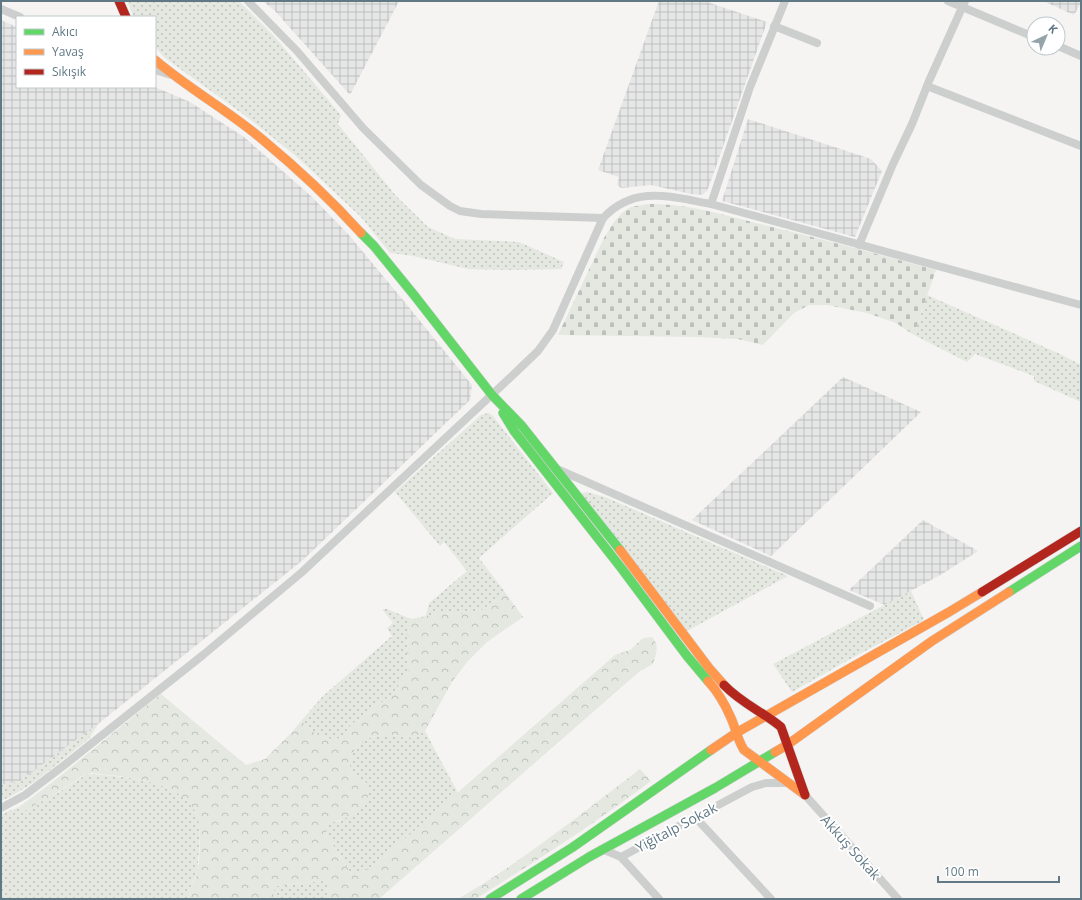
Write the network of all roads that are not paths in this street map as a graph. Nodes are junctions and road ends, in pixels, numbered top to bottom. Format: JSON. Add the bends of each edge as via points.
{"nodes":[{"id":1,"x":119,"y":1,"type":"edge"},
{"id":2,"x":248,"y":1,"type":"edge"},
{"id":3,"x":785,"y":1,"type":"edge"},
{"id":4,"x":948,"y":1,"type":"edge"},
{"id":5,"x":963,"y":4,"type":"edge"},
{"id":6,"x":1,"y":9,"type":"edge"},
{"id":7,"x":18,"y":16,"type":"edge"},
{"id":8,"x":126,"y":16,"type":"edge"},
{"id":9,"x":774,"y":26,"type":"junction"},
{"id":10,"x":1026,"y":33,"type":"edge"},
{"id":11,"x":817,"y":43,"type":"dead end"},
{"id":12,"x":1066,"y":49,"type":"edge"},
{"id":13,"x":1081,"y":56,"type":"edge"},
{"id":14,"x":156,"y":61,"type":"edge"},
{"id":15,"x":156,"y":70,"type":"edge"},
{"id":16,"x":174,"y":76,"type":"junction"},
{"id":17,"x":927,"y":86,"type":"junction"},
{"id":18,"x":1081,"y":146,"type":"edge"},
{"id":19,"x":711,"y":204,"type":"junction"},
{"id":20,"x":603,"y":218,"type":"junction"},
{"id":21,"x":859,"y":245,"type":"junction"},
{"id":22,"x":1081,"y":304,"type":"edge"},
{"id":23,"x":492,"y":395,"type":"junction"},
{"id":24,"x":555,"y":468,"type":"junction"},
{"id":25,"x":1081,"y":531,"type":"edge"},
{"id":26,"x":1081,"y":546,"type":"edge"},
{"id":27,"x":870,"y":606,"type":"dead end"},
{"id":28,"x":765,"y":716,"type":"junction"},
{"id":29,"x":736,"y":733,"type":"junction"},
{"id":30,"x":787,"y":745,"type":"junction"},
{"id":31,"x":759,"y":762,"type":"junction"},
{"id":32,"x":786,"y":783,"type":"junction"},
{"id":33,"x":805,"y":795,"type":"junction"},
{"id":34,"x":1,"y":808,"type":"edge"},
{"id":35,"x":695,"y":817,"type":"junction"},
{"id":36,"x":602,"y":849,"type":"junction"},
{"id":37,"x":621,"y":856,"type":"junction"},
{"id":38,"x":490,"y":899,"type":"edge"},
{"id":39,"x":520,"y":899,"type":"edge"},
{"id":40,"x":659,"y":899,"type":"edge"},
{"id":41,"x":771,"y":899,"type":"edge"},
{"id":42,"x":898,"y":899,"type":"edge"}],
"edges":[{"from":1,"to":8,"type":"main road"},
{"from":2,"to":20,"type":"street","via":[[297,51],[363,128],[421,185],[450,206],[460,211],[481,214]]},
{"from":3,"to":9,"type":"street"},
{"from":4,"to":5,"type":"street"},
{"from":5,"to":10,"type":"street"},
{"from":5,"to":17,"type":"street"},
{"from":6,"to":7,"type":"street"},
{"from":9,"to":11,"type":"street"},
{"from":9,"to":19,"type":"street"},
{"from":12,"to":13,"type":"street"},
{"from":14,"to":16,"type":"main road"},
{"from":15,"to":16,"type":"street"},
{"from":16,"to":23,"type":"main road","via":[[263,140],[334,204],[369,241]]},
{"from":17,"to":18,"type":"street"},
{"from":17,"to":21,"type":"street"},
{"from":19,"to":20,"type":"street","via":[[647,195],[634,197],[619,204]]},
{"from":19,"to":21,"type":"street"},
{"from":20,"to":23,"type":"street","via":[[553,330],[538,351]]},
{"from":21,"to":22,"type":"street"},
{"from":23,"to":24,"type":"main road","via":[[522,426]]},
{"from":23,"to":29,"type":"main road","via":[[514,431],[720,695]]},
{"from":23,"to":34,"type":"street","via":[[301,573],[67,763],[25,795]]},
{"from":24,"to":27,"type":"street"},
{"from":24,"to":28,"type":"main road","via":[[721,682],[741,700]]},
{"from":25,"to":28,"type":"main road","via":[[949,612]]},
{"from":26,"to":30,"type":"main road","via":[[932,641]]},
{"from":28,"to":29,"type":"main road"},
{"from":28,"to":30,"type":"main road","via":[[781,728]]},
{"from":29,"to":31,"type":"main road","via":[[744,750]]},
{"from":29,"to":38,"type":"main road","via":[[573,847]]},
{"from":30,"to":31,"type":"main road"},
{"from":30,"to":33,"type":"main road"},
{"from":31,"to":32,"type":"main road"},
{"from":31,"to":36,"type":"main road"},
{"from":32,"to":33,"type":"main road"},
{"from":32,"to":35,"type":"street","name":"Yiğitalp Sokak","via":[[766,783],[752,787]]},
{"from":33,"to":42,"type":"street","name":"Akkuş Sokak"},
{"from":35,"to":37,"type":"street","name":"Yiğitalp Sokak"},
{"from":35,"to":41,"type":"street"},
{"from":36,"to":37,"type":"street"},
{"from":36,"to":39,"type":"main road"},
{"from":37,"to":40,"type":"street","name":"Yiğitalp Sokak"}]}
